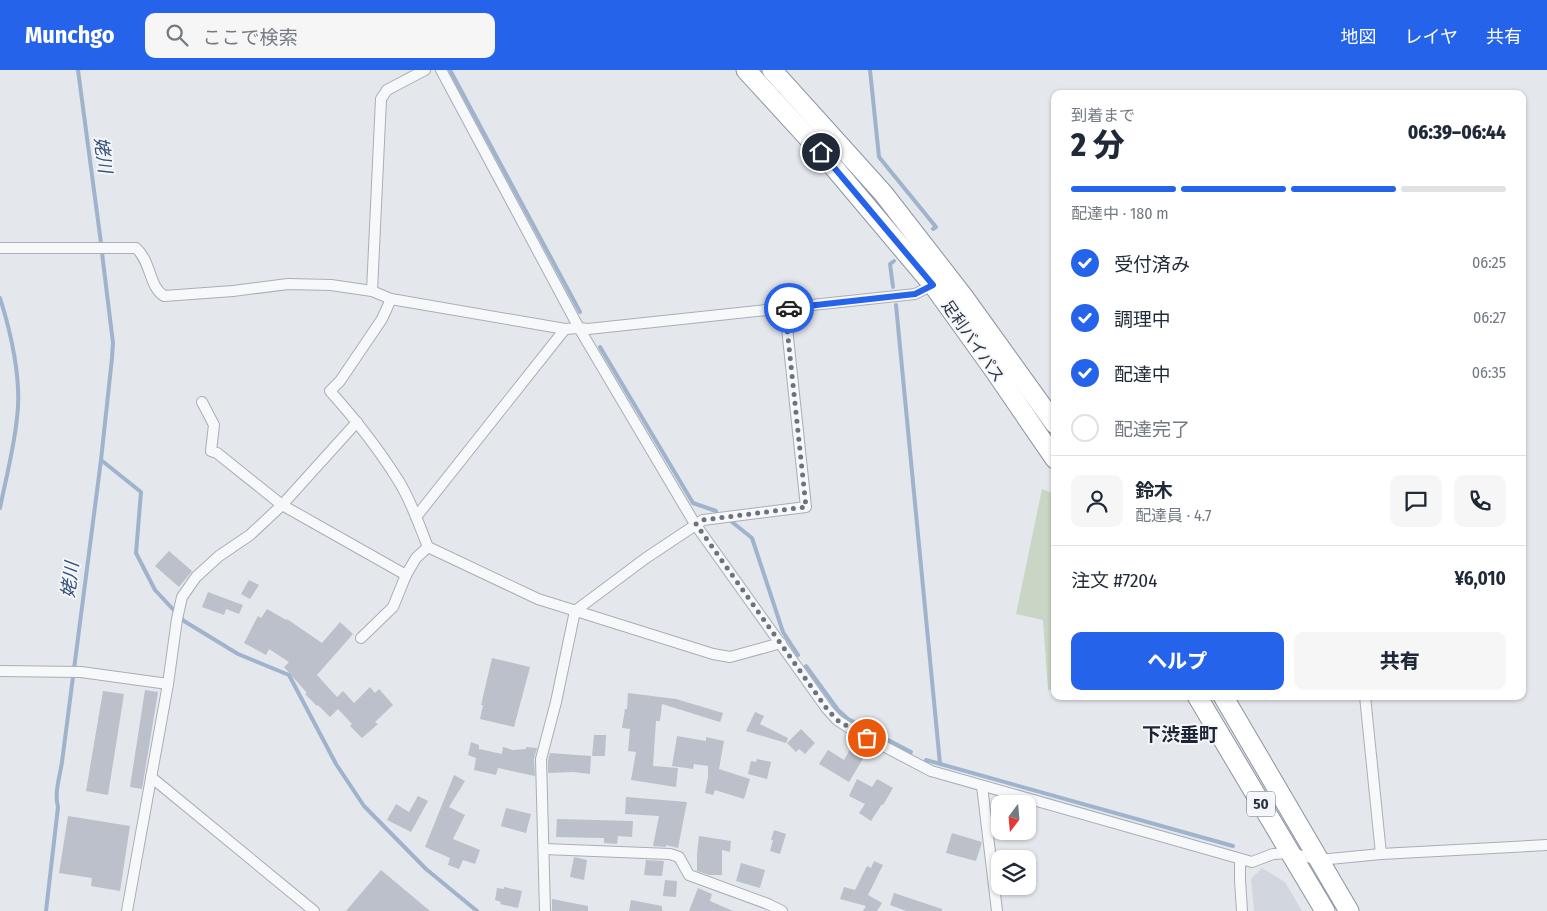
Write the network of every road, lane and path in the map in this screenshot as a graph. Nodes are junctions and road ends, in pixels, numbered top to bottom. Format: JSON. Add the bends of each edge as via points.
{"nodes":[{"id":1,"x":424,"y":70,"type":"edge"},
{"id":2,"x":441,"y":70,"type":"edge"},
{"id":3,"x":746,"y":70,"type":"edge"},
{"id":4,"x":772,"y":70,"type":"edge"},
{"id":5,"x":0,"y":248,"type":"edge"},
{"id":6,"x":933,"y":285,"type":"junction"},
{"id":7,"x":372,"y":292,"type":"junction"},
{"id":8,"x":391,"y":299,"type":"junction"},
{"id":9,"x":785,"y":309,"type":"junction"},
{"id":10,"x":578,"y":328,"type":"junction"},
{"id":11,"x":565,"y":329,"type":"junction"},
{"id":12,"x":202,"y":402,"type":"dead end"},
{"id":13,"x":1051,"y":418,"type":"edge"},
{"id":14,"x":357,"y":422,"type":"junction"},
{"id":15,"x":1051,"y":453,"type":"edge"},
{"id":16,"x":282,"y":505,"type":"junction"},
{"id":17,"x":416,"y":517,"type":"junction"},
{"id":18,"x":696,"y":524,"type":"junction"},
{"id":19,"x":428,"y":547,"type":"junction"},
{"id":20,"x":406,"y":575,"type":"junction"},
{"id":21,"x":575,"y":611,"type":"junction"},
{"id":22,"x":361,"y":638,"type":"dead end"},
{"id":23,"x":781,"y":643,"type":"junction"},
{"id":24,"x":0,"y":671,"type":"edge"},
{"id":25,"x":168,"y":684,"type":"junction"},
{"id":26,"x":1199,"y":700,"type":"edge"},
{"id":27,"x":1225,"y":700,"type":"edge"},
{"id":28,"x":1364,"y":700,"type":"edge"},
{"id":29,"x":151,"y":777,"type":"junction"},
{"id":30,"x":982,"y":786,"type":"junction"},
{"id":31,"x":1547,"y":845,"type":"edge"},
{"id":32,"x":544,"y":849,"type":"junction"},
{"id":33,"x":1291,"y":853,"type":"junction"},
{"id":34,"x":1381,"y":854,"type":"junction"},
{"id":35,"x":1240,"y":859,"type":"junction"},
{"id":36,"x":1319,"y":860,"type":"junction"},
{"id":37,"x":127,"y":911,"type":"edge"},
{"id":38,"x":314,"y":911,"type":"edge"},
{"id":39,"x":545,"y":911,"type":"edge"},
{"id":40,"x":782,"y":911,"type":"edge"},
{"id":41,"x":997,"y":911,"type":"edge"},
{"id":42,"x":1242,"y":911,"type":"edge"},
{"id":43,"x":1325,"y":911,"type":"edge"},
{"id":44,"x":1349,"y":911,"type":"edge"}],
"edges":[{"from":1,"to":7,"type":"street","via":[[387,90],[381,99]]},
{"from":2,"to":10,"type":"street"},
{"from":3,"to":6,"type":"highway","name":"足利バイパス","via":[[821,152]]},
{"from":4,"to":13,"type":"highway","name":"足利バイパス","via":[[882,194],[963,296]]},
{"from":5,"to":7,"type":"street","via":[[136,248],[143,254],[157,292],[164,296],[288,284],[331,285]]},
{"from":6,"to":9,"type":"street","via":[[915,294]]},
{"from":6,"to":15,"type":"highway","name":"足利バイパス"},
{"from":7,"to":8,"type":"street"},
{"from":8,"to":11,"type":"street"},
{"from":8,"to":14,"type":"street","via":[[382,319],[330,392]]},
{"from":9,"to":10,"type":"street"},
{"from":9,"to":18,"type":"street","via":[[806,507],[703,520]]},
{"from":10,"to":11,"type":"street"},
{"from":10,"to":18,"type":"street"},
{"from":11,"to":17,"type":"street"},
{"from":12,"to":16,"type":"street","via":[[214,425],[211,451]]},
{"from":14,"to":16,"type":"street"},
{"from":14,"to":17,"type":"street","via":[[399,481]]},
{"from":16,"to":20,"type":"street"},
{"from":16,"to":25,"type":"street","via":[[196,577],[182,597]]},
{"from":17,"to":19,"type":"street"},
{"from":18,"to":21,"type":"street"},
{"from":18,"to":23,"type":"street"},
{"from":19,"to":20,"type":"street","via":[[416,558]]},
{"from":19,"to":21,"type":"street","via":[[538,598]]},
{"from":20,"to":22,"type":"street","via":[[393,607]]},
{"from":21,"to":23,"type":"street","via":[[730,657]]},
{"from":21,"to":32,"type":"street","via":[[541,759]]},
{"from":23,"to":30,"type":"street","via":[[837,720],[931,771]]},
{"from":24,"to":25,"type":"street","via":[[81,672]]},
{"from":25,"to":29,"type":"street"},
{"from":26,"to":33,"type":"highway","number":"50"},
{"from":27,"to":36,"type":"highway","number":"50"},
{"from":28,"to":34,"type":"street"},
{"from":29,"to":37,"type":"street"},
{"from":29,"to":38,"type":"street"},
{"from":30,"to":35,"type":"street"},
{"from":30,"to":41,"type":"street"},
{"from":31,"to":34,"type":"street"},
{"from":32,"to":39,"type":"street"},
{"from":32,"to":40,"type":"street","via":[[670,854],[679,857],[689,875]]},
{"from":33,"to":35,"type":"street","via":[[1273,854],[1252,862]]},
{"from":33,"to":36,"type":"street"},
{"from":33,"to":43,"type":"highway","number":"50"},
{"from":34,"to":36,"type":"street"},
{"from":35,"to":42,"type":"street"},
{"from":36,"to":44,"type":"highway","number":"50"}]}
